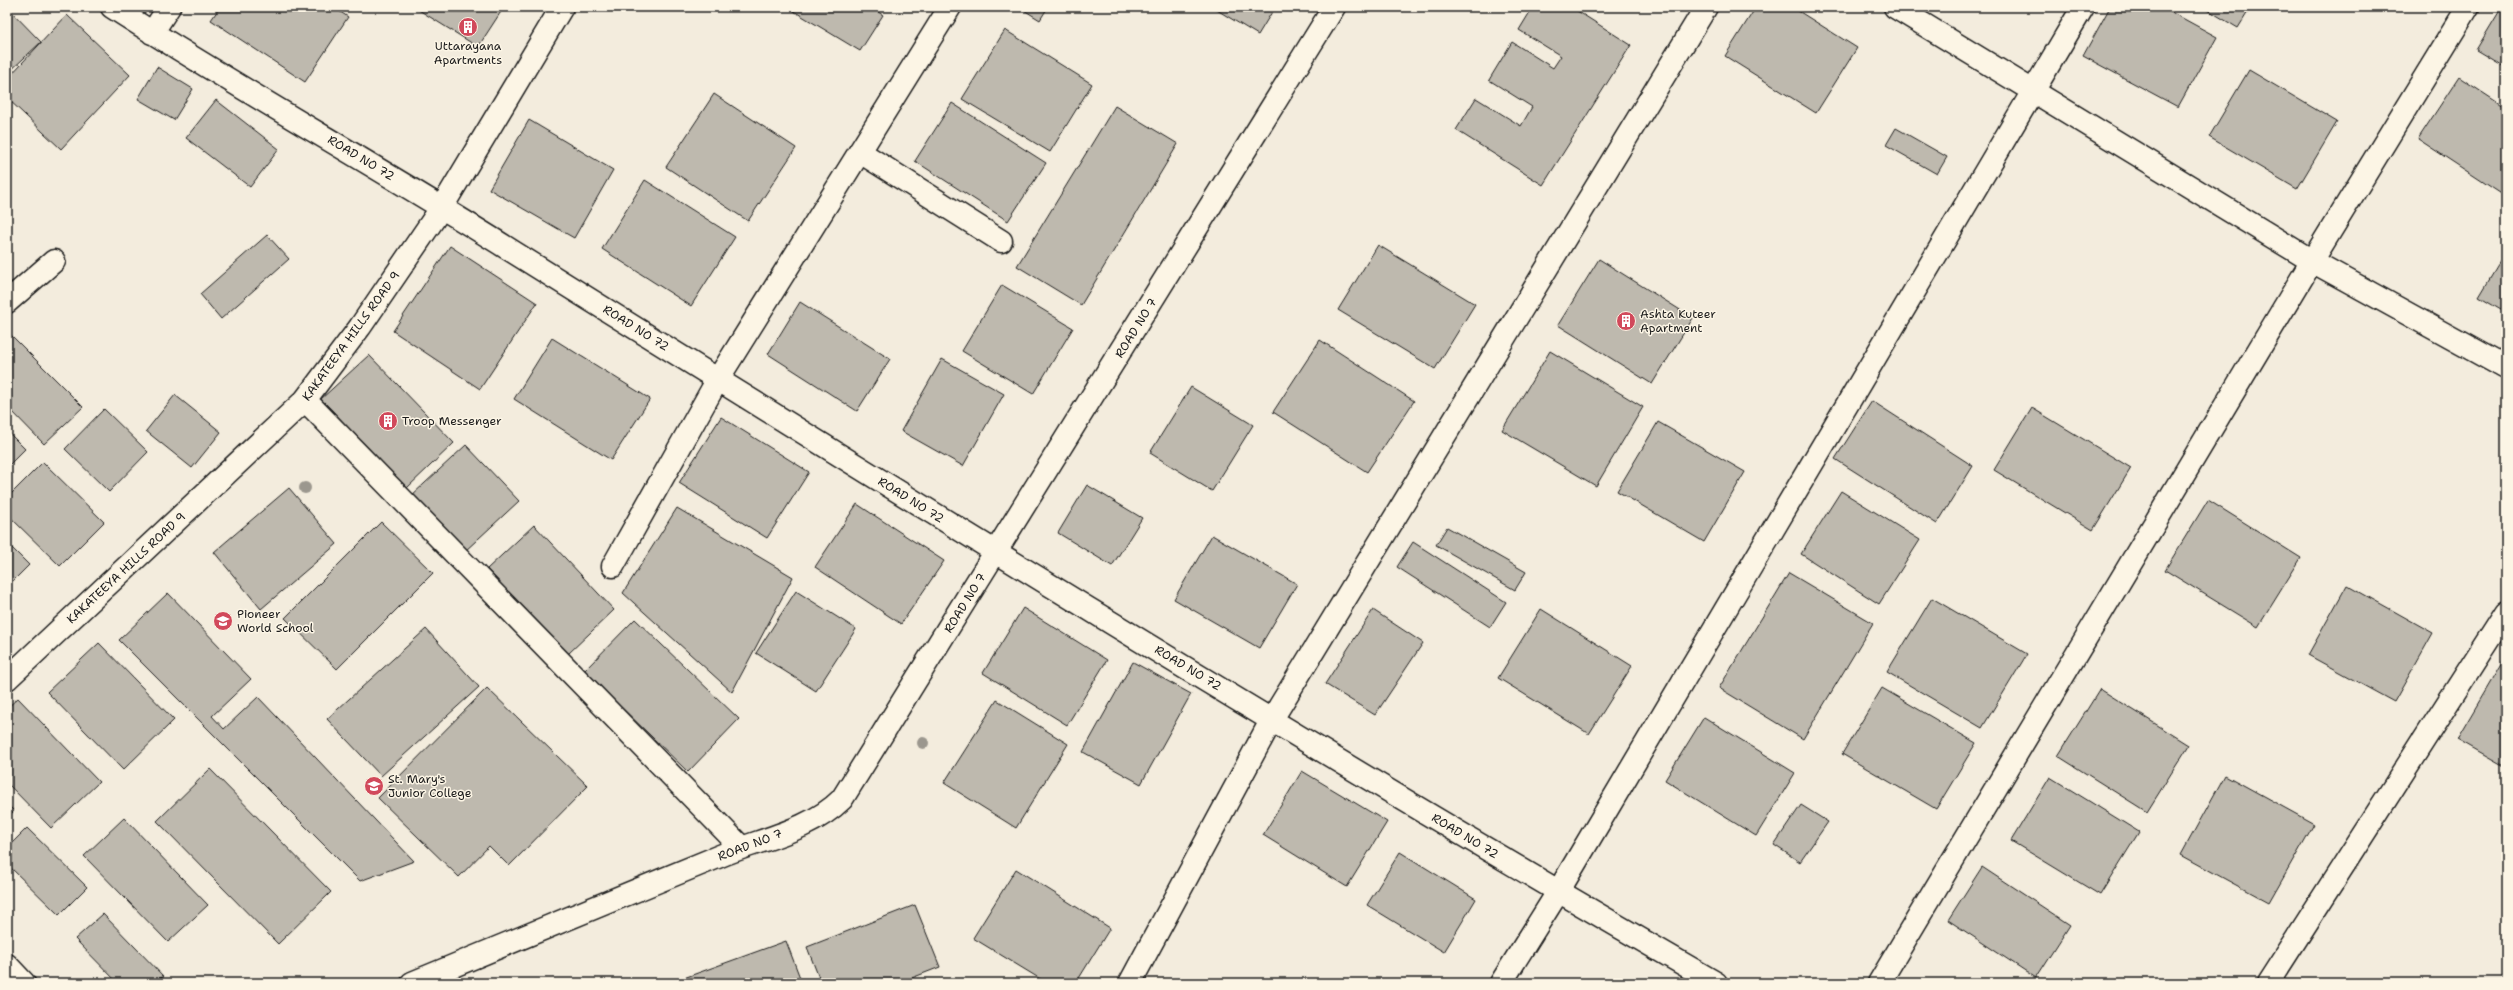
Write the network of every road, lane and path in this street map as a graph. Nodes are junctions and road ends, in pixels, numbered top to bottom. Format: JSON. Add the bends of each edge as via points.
{"nodes":[{"id":1,"x":112,"y":7,"type":"edge"},
{"id":2,"x":169,"y":7,"type":"edge"},
{"id":3,"x":562,"y":7,"type":"edge"},
{"id":4,"x":950,"y":7,"type":"edge"},
{"id":5,"x":1334,"y":7,"type":"edge"},
{"id":6,"x":1706,"y":7,"type":"edge"},
{"id":7,"x":1895,"y":7,"type":"edge"},
{"id":8,"x":2083,"y":7,"type":"edge"},
{"id":9,"x":2468,"y":7,"type":"edge"},
{"id":10,"x":152,"y":33,"type":"junction"},
{"id":11,"x":2034,"y":92,"type":"junction"},
{"id":12,"x":860,"y":152,"type":"junction"},
{"id":13,"x":442,"y":207,"type":"junction"},
{"id":14,"x":1001,"y":242,"type":"dead end"},
{"id":15,"x":2312,"y":261,"type":"junction"},
{"id":16,"x":54,"y":262,"type":"dead end"},
{"id":17,"x":7,"y":302,"type":"edge"},
{"id":18,"x":2506,"y":368,"type":"edge"},
{"id":19,"x":718,"y":380,"type":"junction"},
{"id":20,"x":305,"y":400,"type":"junction"},
{"id":21,"x":996,"y":553,"type":"junction"},
{"id":22,"x":613,"y":566,"type":"dead end"},
{"id":23,"x":2506,"y":612,"type":"edge"},
{"id":24,"x":7,"y":679,"type":"edge"},
{"id":25,"x":1272,"y":719,"type":"junction"},
{"id":26,"x":741,"y":847,"type":"junction"},
{"id":27,"x":1558,"y":892,"type":"junction"},
{"id":28,"x":7,"y":965,"type":"edge"},
{"id":29,"x":24,"y":983,"type":"edge"},
{"id":30,"x":412,"y":983,"type":"edge"},
{"id":31,"x":1130,"y":983,"type":"edge"},
{"id":32,"x":1501,"y":983,"type":"edge"},
{"id":33,"x":1716,"y":983,"type":"edge"},
{"id":34,"x":1879,"y":983,"type":"edge"},
{"id":35,"x":2268,"y":983,"type":"edge"}],
"edges":[{"from":1,"to":10,"type":"street","name":"ROAD NO 72"},
{"from":2,"to":10,"type":"street"},
{"from":3,"to":13,"type":"street","name":"KAKATEEYA HILLS ROAD 9"},
{"from":4,"to":12,"type":"street"},
{"from":5,"to":21,"type":"street","name":"ROAD NO 7"},
{"from":6,"to":25,"type":"street"},
{"from":7,"to":11,"type":"street"},
{"from":8,"to":11,"type":"street"},
{"from":9,"to":15,"type":"street"},
{"from":10,"to":13,"type":"street","name":"ROAD NO 72"},
{"from":11,"to":15,"type":"street"},
{"from":11,"to":27,"type":"street"},
{"from":12,"to":14,"type":"street"},
{"from":12,"to":19,"type":"street"},
{"from":13,"to":19,"type":"street","name":"ROAD NO 72"},
{"from":13,"to":20,"type":"street","name":"KAKATEEYA HILLS ROAD 9","via":[[360,327]]},
{"from":15,"to":18,"type":"street"},
{"from":15,"to":34,"type":"street"},
{"from":16,"to":17,"type":"street"},
{"from":19,"to":21,"type":"street","name":"ROAD NO 72"},
{"from":19,"to":22,"type":"street"},
{"from":20,"to":24,"type":"street","name":"KAKATEEYA HILLS ROAD 9"},
{"from":20,"to":26,"type":"street"},
{"from":21,"to":25,"type":"street","name":"ROAD NO 72"},
{"from":21,"to":26,"type":"street","name":"ROAD NO 7","via":[[842,799],[827,814],[808,824]]},
{"from":23,"to":35,"type":"street"},
{"from":25,"to":27,"type":"street","name":"ROAD NO 72"},
{"from":25,"to":31,"type":"street"},
{"from":26,"to":30,"type":"street","name":"ROAD NO 7"},
{"from":27,"to":32,"type":"street"},
{"from":27,"to":33,"type":"street","name":"ROAD NO 72"},
{"from":28,"to":29,"type":"street"}]}
